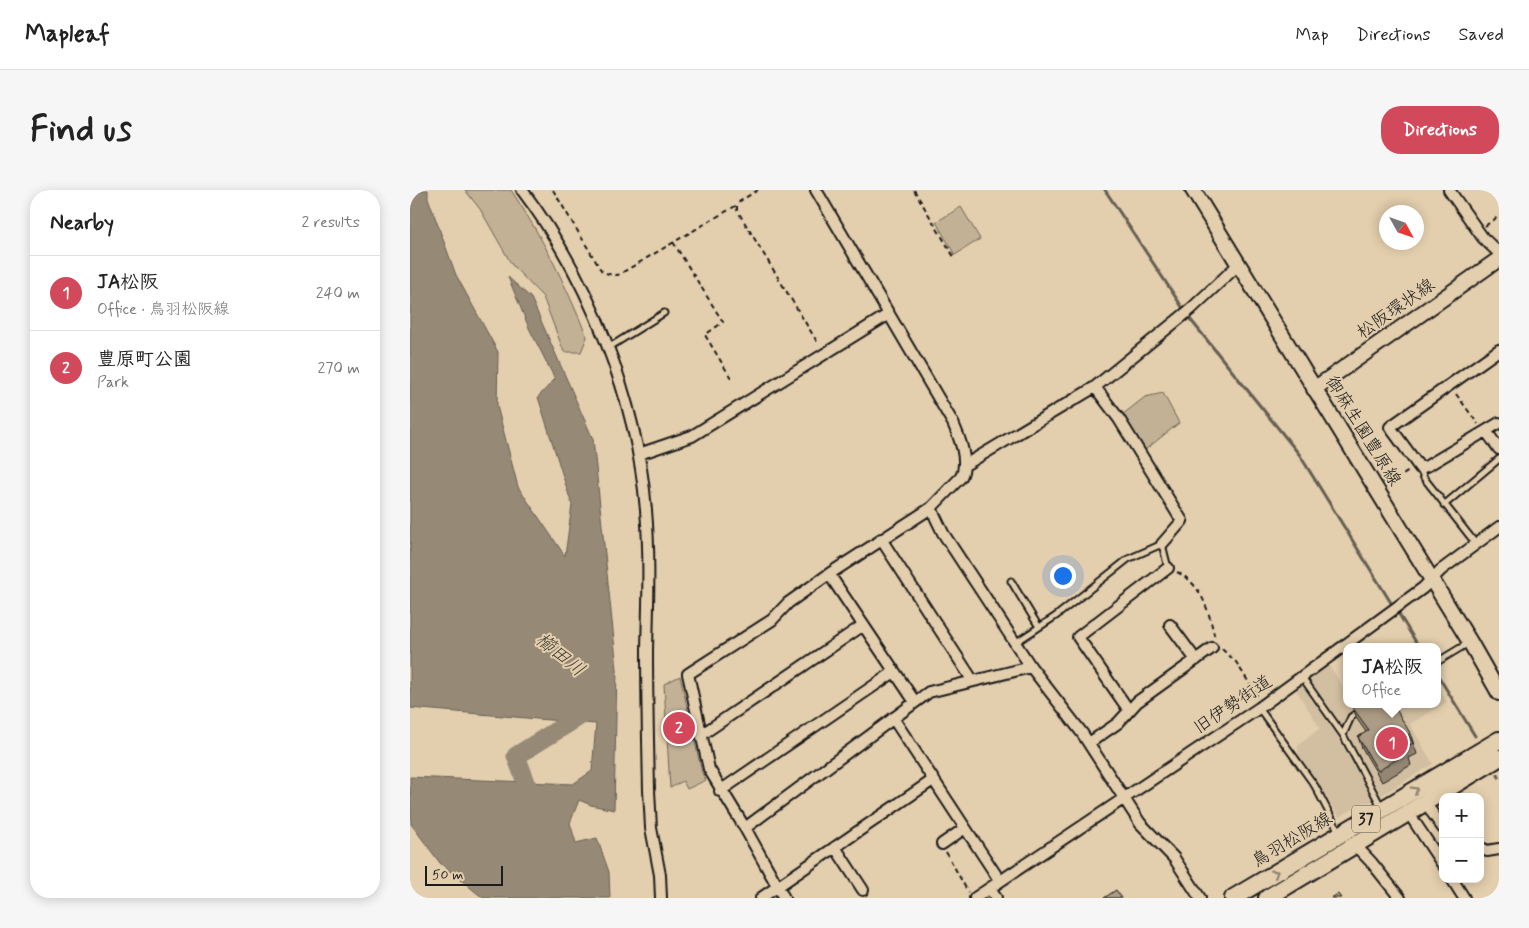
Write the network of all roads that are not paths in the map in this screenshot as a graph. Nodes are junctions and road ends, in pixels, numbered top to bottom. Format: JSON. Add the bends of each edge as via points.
{"nodes":[{"id":1,"x":522,"y":190,"type":"edge"},
{"id":2,"x":816,"y":190,"type":"edge"},
{"id":3,"x":1193,"y":190,"type":"edge"},
{"id":4,"x":1449,"y":190,"type":"edge"},
{"id":5,"x":1499,"y":253,"type":"edge"},
{"id":6,"x":1499,"y":258,"type":"edge"},
{"id":7,"x":1240,"y":264,"type":"junction"},
{"id":8,"x":664,"y":313,"type":"dead end"},
{"id":9,"x":889,"y":314,"type":"junction"},
{"id":10,"x":608,"y":348,"type":"junction"},
{"id":11,"x":1499,"y":350,"type":"edge"},
{"id":12,"x":1095,"y":387,"type":"junction"},
{"id":13,"x":1314,"y":389,"type":"junction"},
{"id":14,"x":1499,"y":422,"type":"edge"},
{"id":15,"x":1486,"y":431,"type":"junction"},
{"id":16,"x":1499,"y":450,"type":"edge"},
{"id":17,"x":639,"y":454,"type":"junction"},
{"id":18,"x":1499,"y":459,"type":"edge"},
{"id":19,"x":965,"y":465,"type":"junction"},
{"id":20,"x":1419,"y":467,"type":"junction"},
{"id":21,"x":1444,"y":505,"type":"junction"},
{"id":22,"x":931,"y":508,"type":"junction"},
{"id":23,"x":1499,"y":527,"type":"edge"},
{"id":24,"x":881,"y":539,"type":"junction"},
{"id":25,"x":1162,"y":544,"type":"junction"},
{"id":26,"x":1476,"y":544,"type":"junction"},
{"id":27,"x":1168,"y":568,"type":"joint"},
{"id":28,"x":829,"y":574,"type":"junction"},
{"id":29,"x":1431,"y":578,"type":"junction"},
{"id":30,"x":1011,"y":582,"type":"dead end"},
{"id":31,"x":1170,"y":625,"type":"dead end"},
{"id":32,"x":862,"y":626,"type":"junction"},
{"id":33,"x":1039,"y":628,"type":"junction"},
{"id":34,"x":1470,"y":642,"type":"junction"},
{"id":35,"x":1015,"y":643,"type":"junction"},
{"id":36,"x":1348,"y":643,"type":"edge"},
{"id":37,"x":1343,"y":647,"type":"edge"},
{"id":38,"x":1212,"y":648,"type":"dead end"},
{"id":39,"x":1196,"y":660,"type":"junction"},
{"id":40,"x":1441,"y":660,"type":"edge"},
{"id":41,"x":1031,"y":666,"type":"junction"},
{"id":42,"x":894,"y":672,"type":"junction"},
{"id":43,"x":1302,"y":677,"type":"junction"},
{"id":44,"x":974,"y":681,"type":"junction"},
{"id":45,"x":1499,"y":693,"type":"edge"},
{"id":46,"x":915,"y":702,"type":"junction"},
{"id":47,"x":1261,"y":706,"type":"junction"},
{"id":48,"x":1364,"y":708,"type":"edge"},
{"id":49,"x":1128,"y":709,"type":"junction"},
{"id":50,"x":893,"y":718,"type":"junction"},
{"id":51,"x":701,"y":735,"type":"junction"},
{"id":52,"x":1343,"y":735,"type":"junction"},
{"id":53,"x":1499,"y":740,"type":"edge"},
{"id":54,"x":1089,"y":743,"type":"junction"},
{"id":55,"x":1499,"y":758,"type":"edge"},
{"id":56,"x":933,"y":780,"type":"junction"},
{"id":57,"x":720,"y":791,"type":"junction"},
{"id":58,"x":1122,"y":798,"type":"junction"},
{"id":59,"x":1383,"y":809,"type":"junction"},
{"id":60,"x":1431,"y":811,"type":"dead end"},
{"id":61,"x":1408,"y":812,"type":"junction"},
{"id":62,"x":1439,"y":822,"type":"edge"},
{"id":63,"x":745,"y":828,"type":"junction"},
{"id":64,"x":965,"y":828,"type":"junction"},
{"id":65,"x":1341,"y":834,"type":"junction"},
{"id":66,"x":942,"y":844,"type":"road end"},
{"id":67,"x":1355,"y":845,"type":"junction"},
{"id":68,"x":835,"y":847,"type":"junction"},
{"id":69,"x":1484,"y":849,"type":"edge"},
{"id":70,"x":1499,"y":849,"type":"edge"},
{"id":71,"x":1439,"y":859,"type":"edge"},
{"id":72,"x":1000,"y":881,"type":"junction"},
{"id":73,"x":1455,"y":883,"type":"edge"},
{"id":74,"x":777,"y":887,"type":"junction"},
{"id":75,"x":990,"y":889,"type":"junction"},
{"id":76,"x":863,"y":890,"type":"dead end"},
{"id":77,"x":661,"y":898,"type":"edge"},
{"id":78,"x":761,"y":898,"type":"edge"},
{"id":79,"x":784,"y":898,"type":"edge"},
{"id":80,"x":974,"y":898,"type":"edge"},
{"id":81,"x":996,"y":898,"type":"edge"},
{"id":82,"x":1200,"y":898,"type":"edge"},
{"id":83,"x":1233,"y":898,"type":"edge"},
{"id":84,"x":1267,"y":898,"type":"edge"},
{"id":85,"x":1400,"y":898,"type":"edge"},
{"id":86,"x":1464,"y":898,"type":"edge"}],
"edges":[{"from":1,"to":10,"type":"street","via":[[561,247]]},
{"from":2,"to":9,"type":"street"},
{"from":3,"to":7,"type":"main road","name":"御麻生園豊原線"},
{"from":4,"to":5,"type":"street","via":[[1477,231]]},
{"from":6,"to":13,"type":"main road","name":"松阪環状線"},
{"from":7,"to":12,"type":"street","via":[[1181,318]]},
{"from":7,"to":13,"type":"main road","name":"御麻生園豊原線"},
{"from":8,"to":10,"type":"lane"},
{"from":9,"to":17,"type":"street","via":[[692,436]]},
{"from":9,"to":19,"type":"street","via":[[953,423]]},
{"from":10,"to":17,"type":"street"},
{"from":11,"to":20,"type":"street","via":[[1390,426]]},
{"from":12,"to":19,"type":"street"},
{"from":12,"to":25,"type":"street","via":[[1119,419],[1182,521]]},
{"from":13,"to":29,"type":"main road","name":"御麻生園豊原線"},
{"from":14,"to":15,"type":"street"},
{"from":15,"to":16,"type":"street"},
{"from":15,"to":20,"type":"street","via":[[1427,466]]},
{"from":17,"to":77,"type":"street","via":[[649,545],[649,790]]},
{"from":18,"to":21,"type":"lane"},
{"from":19,"to":22,"type":"street","via":[[961,477]]},
{"from":20,"to":21,"type":"lane"},
{"from":21,"to":26,"type":"lane"},
{"from":22,"to":24,"type":"street"},
{"from":22,"to":35,"type":"street"},
{"from":23,"to":26,"type":"street","name":"旧伊勢街道"},
{"from":24,"to":28,"type":"street"},
{"from":24,"to":44,"type":"street"},
{"from":25,"to":27,"type":"lane"},
{"from":25,"to":33,"type":"lane","via":[[1128,559]]},
{"from":26,"to":29,"type":"street","name":"旧伊勢街道"},
{"from":27,"to":49,"type":"street","via":[[1078,637]]},
{"from":28,"to":32,"type":"street"},
{"from":28,"to":51,"type":"street","via":[[788,603],[772,620],[688,674]]},
{"from":29,"to":34,"type":"main road","name":"御麻生園豊原線"},
{"from":29,"to":36,"type":"street","name":"旧伊勢街道","via":[[1423,588]]},
{"from":30,"to":33,"type":"lane"},
{"from":31,"to":39,"type":"street"},
{"from":32,"to":42,"type":"street"},
{"from":32,"to":51,"type":"street"},
{"from":33,"to":35,"type":"lane"},
{"from":34,"to":40,"type":"lane"},
{"from":34,"to":45,"type":"main road","name":"御麻生園豊原線"},
{"from":35,"to":41,"type":"street"},
{"from":37,"to":43,"type":"street","name":"旧伊勢街道"},
{"from":38,"to":39,"type":"street"},
{"from":39,"to":49,"type":"street"},
{"from":41,"to":44,"type":"street"},
{"from":41,"to":54,"type":"street"},
{"from":42,"to":46,"type":"street"},
{"from":42,"to":57,"type":"street"},
{"from":43,"to":47,"type":"street","name":"旧伊勢街道"},
{"from":43,"to":52,"type":"lane"},
{"from":44,"to":46,"type":"street","via":[[929,692]]},
{"from":46,"to":50,"type":"street"},
{"from":47,"to":58,"type":"street","name":"旧伊勢街道"},
{"from":47,"to":65,"type":"lane","via":[[1315,786]]},
{"from":48,"to":52,"type":"lane","via":[[1351,718]]},
{"from":49,"to":54,"type":"street","via":[[1118,724]]},
{"from":50,"to":56,"type":"street"},
{"from":50,"to":63,"type":"street"},
{"from":51,"to":57,"type":"street","via":[[709,769]]},
{"from":52,"to":59,"type":"lane"},
{"from":59,"to":53,"type":"main road","name":"鳥羽松阪線","number":"37","one_way":true},
{"from":54,"to":58,"type":"street"},
{"from":55,"to":61,"type":"main road","name":"鳥羽松阪線","number":"37"},
{"from":56,"to":64,"type":"street"},
{"from":56,"to":68,"type":"street"},
{"from":57,"to":63,"type":"street"},
{"from":58,"to":72,"type":"street","name":"旧伊勢街道"},
{"from":58,"to":82,"type":"street","via":[[1140,823],[1174,858]]},
{"from":59,"to":65,"type":"main road","name":"鳥羽松阪線","number":"37"},
{"from":60,"to":62,"type":"street"},
{"from":61,"to":67,"type":"main road","name":"鳥羽松阪線","number":"37"},
{"from":61,"to":71,"type":"street"},
{"from":63,"to":74,"type":"street"},
{"from":64,"to":66,"type":"street"},
{"from":64,"to":72,"type":"street"},
{"from":83,"to":65,"type":"main road","name":"鳥羽松阪線","number":"37","one_way":true},
{"from":67,"to":84,"type":"main road","name":"鳥羽松阪線","number":"37"},
{"from":67,"to":85,"type":"street"},
{"from":68,"to":74,"type":"street"},
{"from":68,"to":76,"type":"street"},
{"from":69,"to":70,"type":"street"},
{"from":72,"to":75,"type":"street","name":"旧伊勢街道"},
{"from":73,"to":86,"type":"street"},
{"from":74,"to":78,"type":"street"},
{"from":74,"to":79,"type":"street"},
{"from":75,"to":80,"type":"street","name":"旧伊勢街道"},
{"from":75,"to":81,"type":"street"}]}
